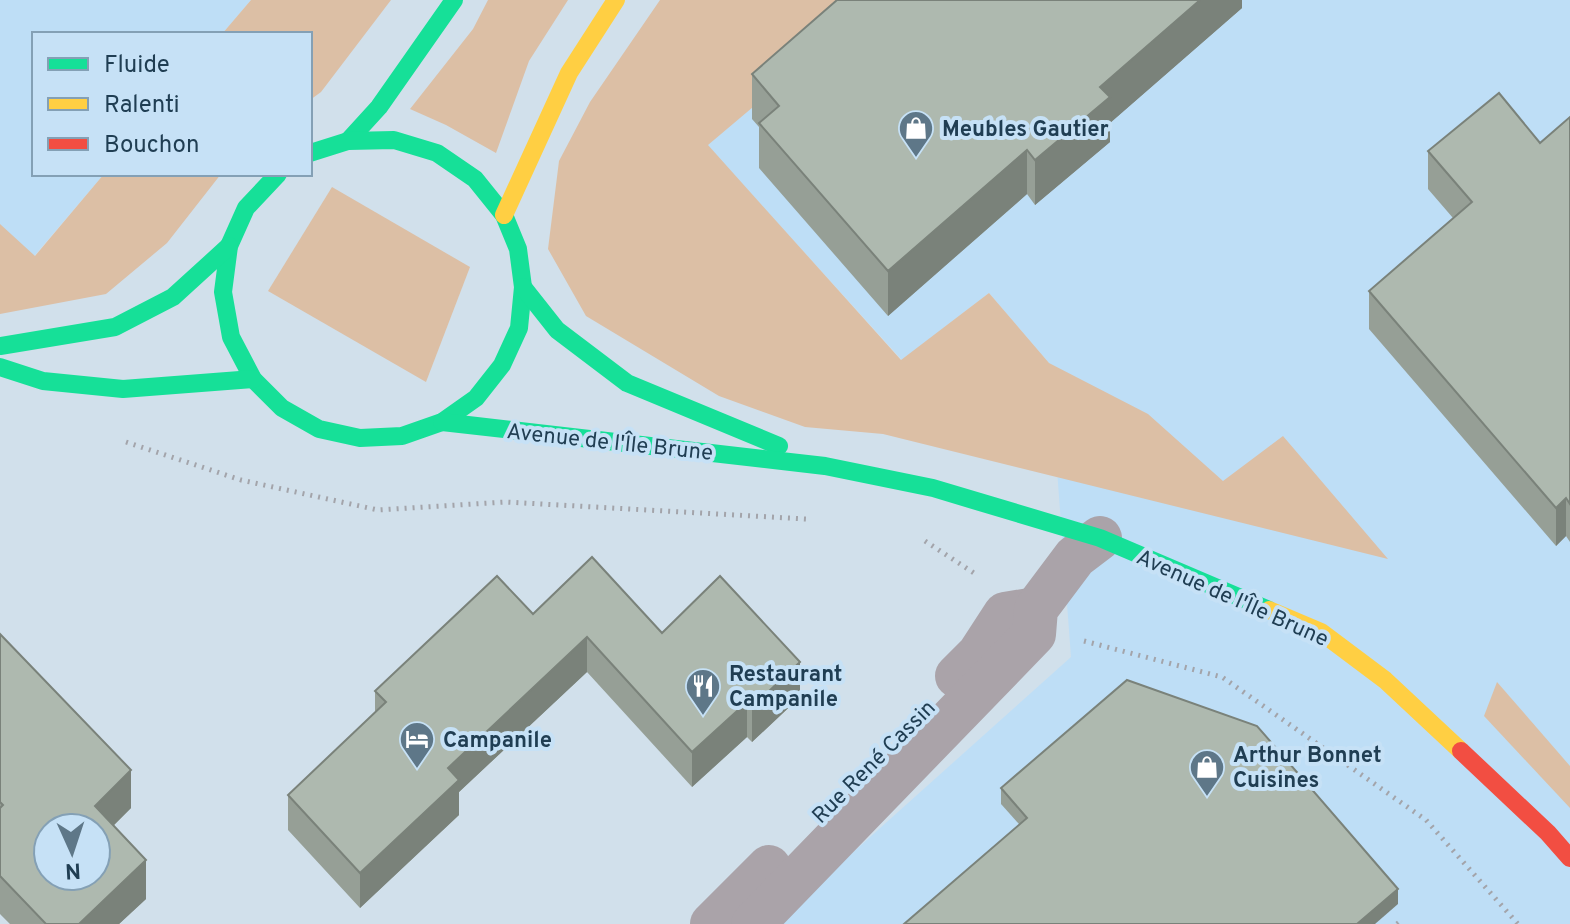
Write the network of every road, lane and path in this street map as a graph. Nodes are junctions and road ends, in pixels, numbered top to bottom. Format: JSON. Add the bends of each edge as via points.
{"nodes":[{"id":1,"x":454,"y":0,"type":"edge"},
{"id":2,"x":616,"y":0,"type":"edge"},
{"id":3,"x":348,"y":141,"type":"junction"},
{"id":4,"x":312,"y":152,"type":"edge"},
{"id":5,"x":276,"y":176,"type":"edge"},
{"id":6,"x":504,"y":215,"type":"junction"},
{"id":7,"x":229,"y":246,"type":"junction"},
{"id":8,"x":523,"y":287,"type":"junction"},
{"id":9,"x":0,"y":346,"type":"edge"},
{"id":10,"x":0,"y":367,"type":"edge"},
{"id":11,"x":253,"y":379,"type":"junction"},
{"id":12,"x":442,"y":422,"type":"junction"},
{"id":13,"x":121,"y":441,"type":"dead end"},
{"id":14,"x":825,"y":466,"type":"junction"},
{"id":15,"x":807,"y":519,"type":"dead end"},
{"id":16,"x":1100,"y":538,"type":"junction"},
{"id":17,"x":924,"y":541,"type":"dead end"},
{"id":18,"x":986,"y":581,"type":"dead end"},
{"id":19,"x":1036,"y":609,"type":"junction"},
{"id":20,"x":1085,"y":642,"type":"dead end"},
{"id":21,"x":1570,"y":858,"type":"edge"},
{"id":22,"x":712,"y":924,"type":"edge"},
{"id":23,"x":753,"y":924,"type":"edge"},
{"id":24,"x":1518,"y":924,"type":"edge"}],
"edges":[{"from":1,"to":3,"type":"main road","via":[[379,107]]},
{"from":2,"to":6,"type":"main road","via":[[569,73]]},
{"from":3,"to":4,"type":"main road"},
{"from":3,"to":6,"type":"main road","via":[[394,140],[437,153],[475,179]]},
{"from":5,"to":7,"type":"main road","via":[[246,208]]},
{"from":6,"to":8,"type":"main road","via":[[518,249]]},
{"from":7,"to":9,"type":"main road","via":[[173,297],[115,327]]},
{"from":7,"to":11,"type":"main road","via":[[223,292],[231,337]]},
{"from":8,"to":12,"type":"main road","via":[[519,328],[502,365],[476,398]]},
{"from":8,"to":14,"type":"main road","name":"Avenue de l'Île Brune","via":[[557,330],[627,383]]},
{"from":10,"to":11,"type":"main road","via":[[43,381],[123,389]]},
{"from":11,"to":12,"type":"main road","via":[[282,408],[319,429],[360,438],[402,436]]},
{"from":12,"to":14,"type":"main road","name":"Avenue de l'Île Brune"},
{"from":13,"to":15,"type":"path","via":[[241,480],[378,510],[506,502]]},
{"from":14,"to":16,"type":"main road","name":"Avenue de l'Île Brune","via":[[933,488]]},
{"from":16,"to":19,"type":"street","name":"Rue René Cassin","via":[[1075,557]]},
{"from":16,"to":21,"type":"main road","name":"Avenue de l'Île Brune","via":[[1321,632],[1385,680]]},
{"from":17,"to":18,"type":"path"},
{"from":19,"to":22,"type":"street","name":"Rue René Cassin","via":[[1005,614],[979,654]]},
{"from":19,"to":23,"type":"street","name":"Rue René Cassin","via":[[1034,634]]},
{"from":20,"to":24,"type":"path","via":[[1222,677],[1426,820]]}]}
